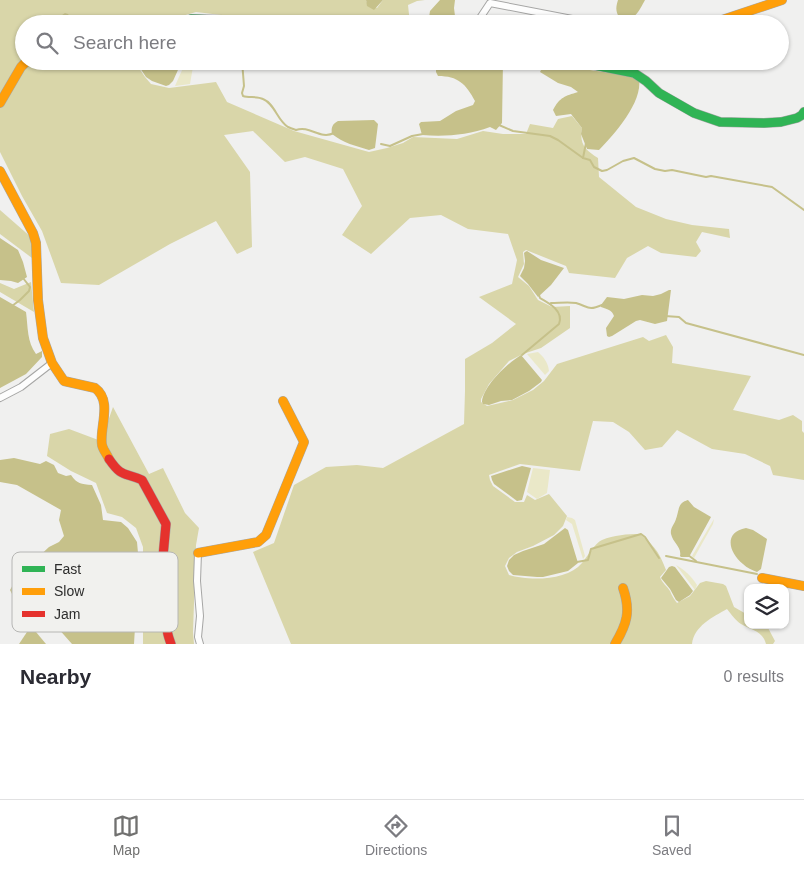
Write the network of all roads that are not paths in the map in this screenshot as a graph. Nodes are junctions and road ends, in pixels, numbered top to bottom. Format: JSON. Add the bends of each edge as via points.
{"nodes":[{"id":1,"x":782,"y":0,"type":"edge"},
{"id":2,"x":482,"y":15,"type":"edge"},
{"id":3,"x":552,"y":15,"type":"edge"},
{"id":4,"x":737,"y":15,"type":"edge"},
{"id":5,"x":19,"y":70,"type":"edge"},
{"id":6,"x":619,"y":70,"type":"edge"},
{"id":7,"x":0,"y":103,"type":"edge"},
{"id":8,"x":804,"y":112,"type":"edge"},
{"id":9,"x":0,"y":171,"type":"edge"},
{"id":10,"x":52,"y":363,"type":"junction"},
{"id":11,"x":0,"y":398,"type":"edge"},
{"id":12,"x":283,"y":401,"type":"dead end"},
{"id":13,"x":164,"y":552,"type":"edge"},
{"id":14,"x":198,"y":553,"type":"joint"},
{"id":15,"x":762,"y":578,"type":"dead end"},
{"id":16,"x":804,"y":586,"type":"edge"},
{"id":17,"x":623,"y":588,"type":"dead end"},
{"id":18,"x":200,"y":644,"type":"edge"},
{"id":19,"x":615,"y":644,"type":"edge"}],
"edges":[{"from":1,"to":4,"type":"street"},
{"from":2,"to":3,"type":"street","via":[[490,3]]},
{"from":5,"to":7,"type":"street"},
{"from":6,"to":8,"type":"street","via":[[634,73],[659,93],[694,113],[720,122],[781,122],[797,118]]},
{"from":9,"to":10,"type":"street","via":[[36,243],[40,319]]},
{"from":10,"to":11,"type":"street","via":[[21,387]]},
{"from":10,"to":13,"type":"street","via":[[64,381],[99,391],[104,410],[102,444],[121,473],[142,480],[166,524]]},
{"from":12,"to":14,"type":"street","via":[[304,442],[266,535],[258,542]]},
{"from":14,"to":18,"type":"street"},
{"from":15,"to":16,"type":"street"},
{"from":17,"to":19,"type":"street","via":[[628,614]]}]}
